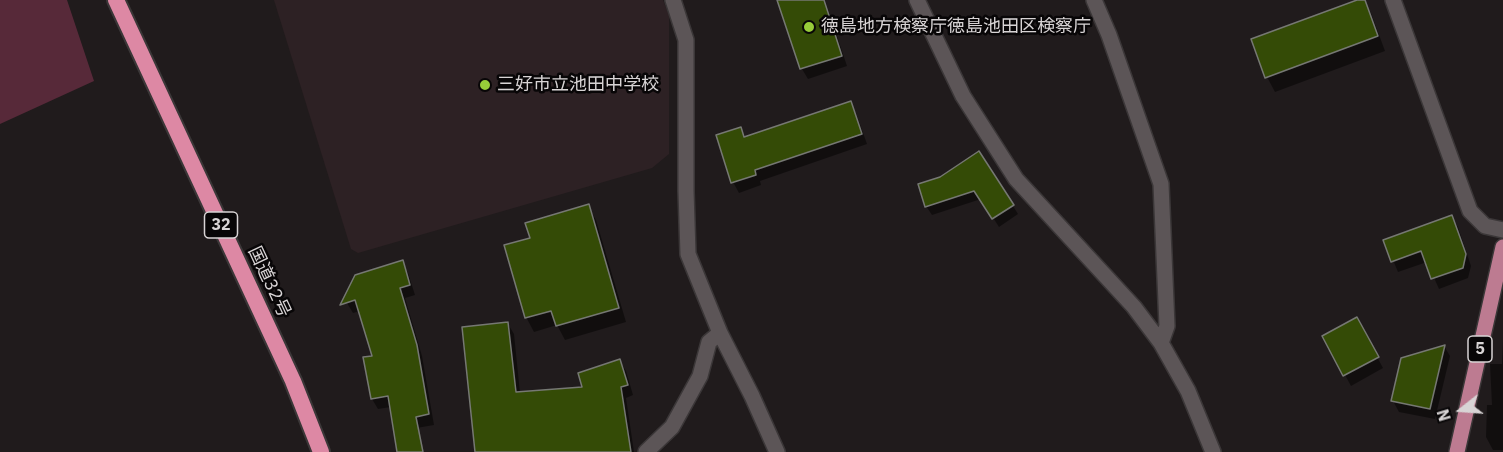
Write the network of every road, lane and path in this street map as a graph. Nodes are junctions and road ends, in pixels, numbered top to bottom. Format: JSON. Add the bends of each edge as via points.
{"nodes":[{"id":1,"x":116,"y":0,"type":"edge"},
{"id":2,"x":673,"y":0,"type":"edge"},
{"id":3,"x":917,"y":0,"type":"edge"},
{"id":4,"x":1094,"y":0,"type":"edge"},
{"id":5,"x":1393,"y":0,"type":"edge"},
{"id":6,"x":1503,"y":230,"type":"edge"},
{"id":7,"x":1503,"y":247,"type":"edge"},
{"id":8,"x":720,"y":333,"type":"junction"},
{"id":9,"x":1161,"y":343,"type":"junction"},
{"id":10,"x":321,"y":452,"type":"edge"},
{"id":11,"x":646,"y":452,"type":"edge"},
{"id":12,"x":777,"y":452,"type":"edge"},
{"id":13,"x":1214,"y":452,"type":"edge"},
{"id":14,"x":1457,"y":452,"type":"edge"}],
"edges":[{"from":1,"to":10,"type":"highway","name":"国道32号","number":"32","via":[[289,371]]},
{"from":2,"to":8,"type":"street","via":[[686,40],[688,254]]},
{"from":3,"to":9,"type":"street","via":[[963,96],[1016,179],[1134,307]]},
{"from":4,"to":9,"type":"street","via":[[1161,184],[1167,326]]},
{"from":5,"to":6,"type":"street","via":[[1470,211],[1485,226]]},
{"from":7,"to":14,"type":"main road","number":"5"},
{"from":8,"to":11,"type":"street","via":[[709,342],[700,376],[672,427]]},
{"from":8,"to":12,"type":"street"},
{"from":9,"to":13,"type":"street","via":[[1188,391]]}]}
